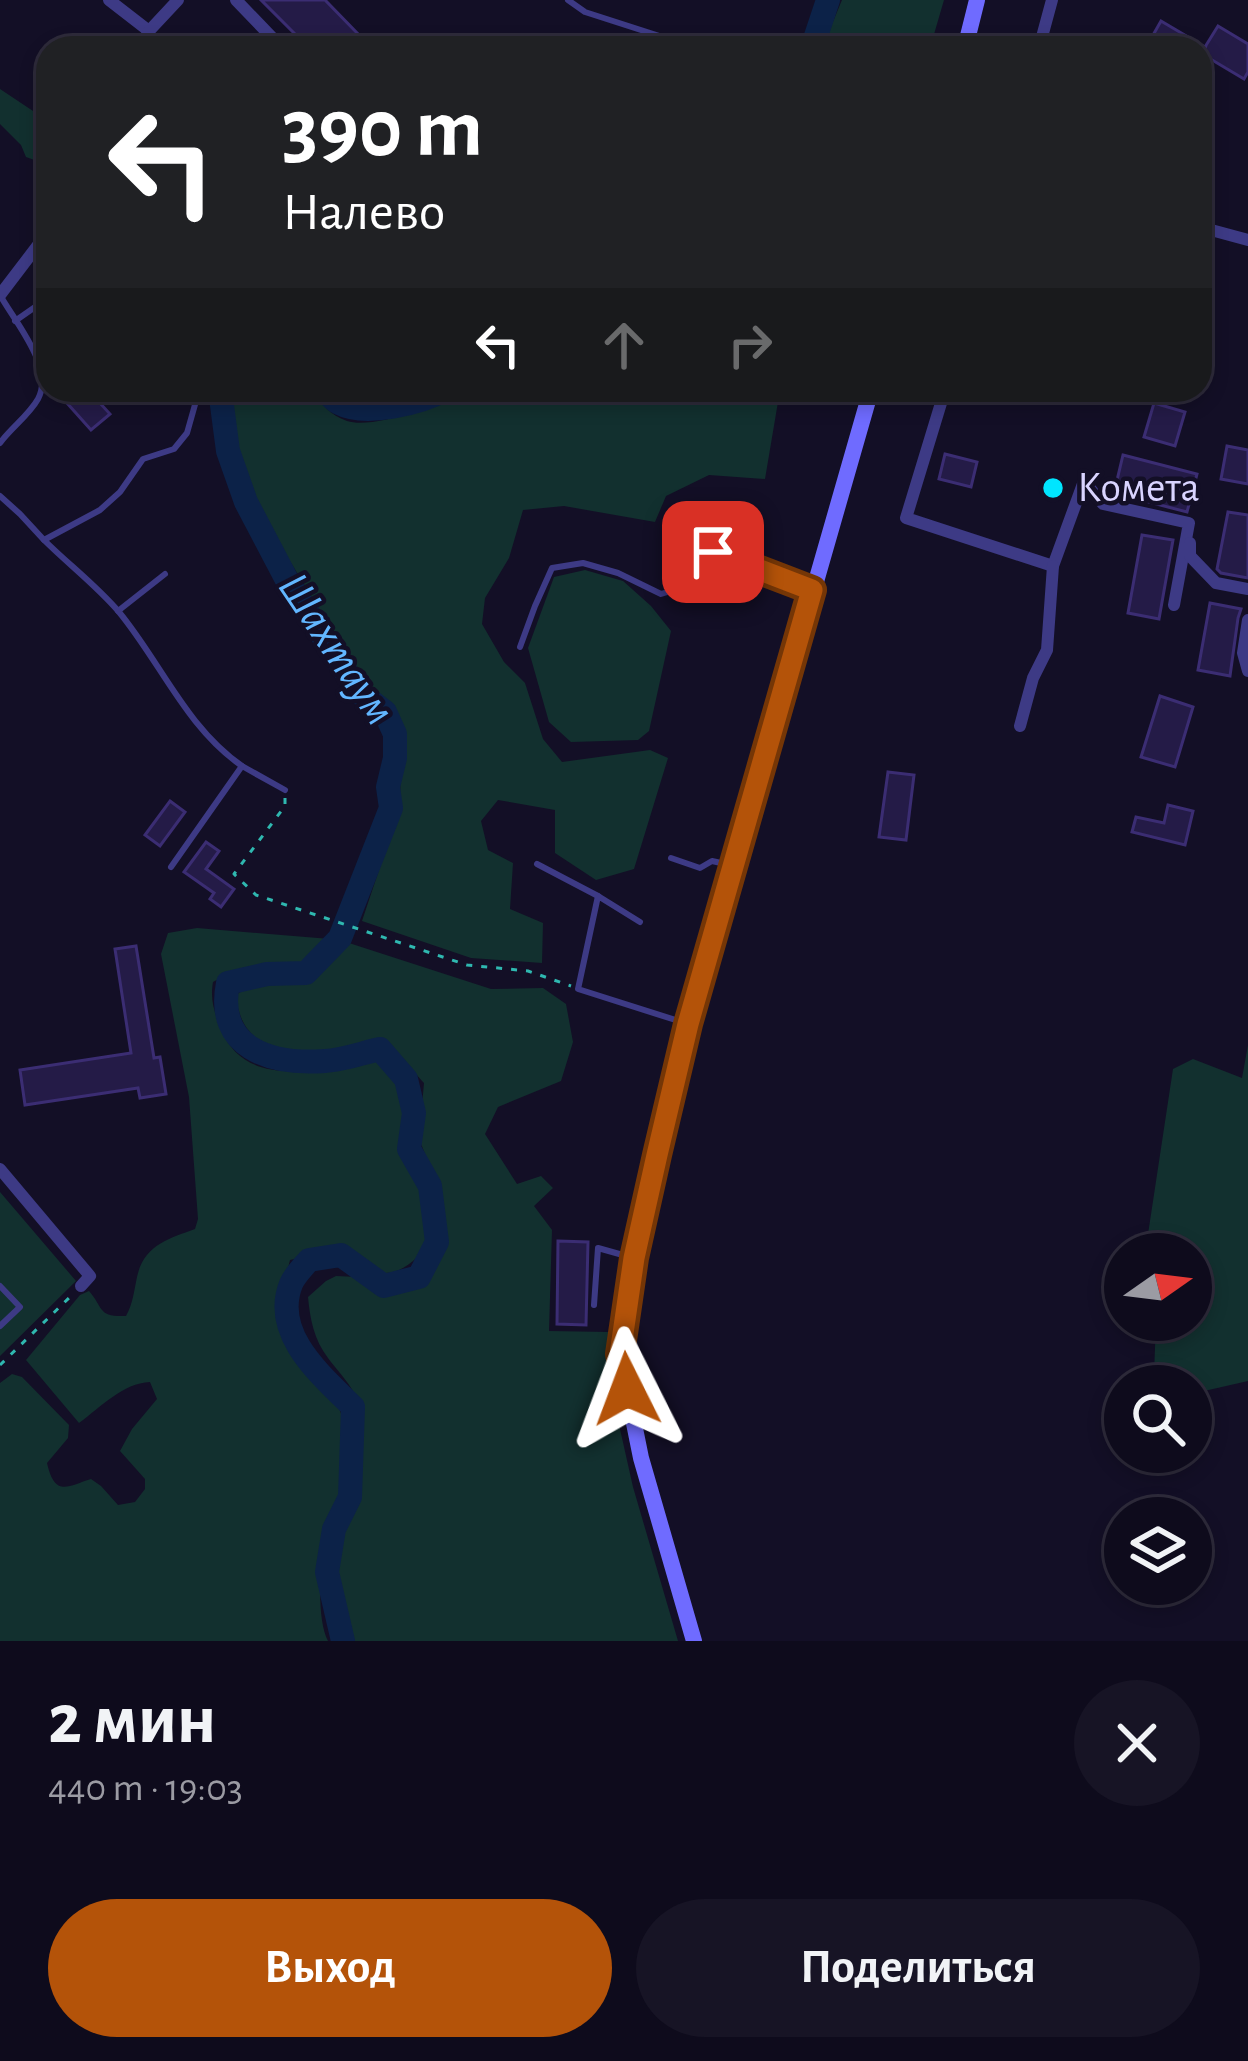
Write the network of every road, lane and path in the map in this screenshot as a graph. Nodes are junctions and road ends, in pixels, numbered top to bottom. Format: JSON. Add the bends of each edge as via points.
{"nodes":[{"id":1,"x":109,"y":0,"type":"edge"},
{"id":2,"x":178,"y":0,"type":"edge"},
{"id":3,"x":236,"y":0,"type":"edge"},
{"id":4,"x":568,"y":0,"type":"edge"},
{"id":5,"x":977,"y":0,"type":"edge"},
{"id":6,"x":1052,"y":0,"type":"edge"},
{"id":7,"x":149,"y":31,"type":"junction"},
{"id":8,"x":146,"y":36,"type":"edge"},
{"id":9,"x":270,"y":36,"type":"edge"},
{"id":10,"x":659,"y":36,"type":"edge"},
{"id":11,"x":968,"y":36,"type":"edge"},
{"id":12,"x":1042,"y":36,"type":"edge"},
{"id":13,"x":1212,"y":230,"type":"edge"},
{"id":14,"x":1248,"y":240,"type":"edge"},
{"id":15,"x":36,"y":248,"type":"edge"},
{"id":16,"x":0,"y":295,"type":"edge"},
{"id":17,"x":36,"y":306,"type":"edge"},
{"id":18,"x":15,"y":321,"type":"junction"},
{"id":19,"x":36,"y":356,"type":"edge"},
{"id":20,"x":36,"y":401,"type":"edge"},
{"id":21,"x":196,"y":402,"type":"edge"},
{"id":22,"x":867,"y":402,"type":"edge"},
{"id":23,"x":941,"y":402,"type":"edge"},
{"id":24,"x":0,"y":443,"type":"edge"},
{"id":25,"x":0,"y":496,"type":"edge"},
{"id":26,"x":1189,"y":524,"type":"junction"},
{"id":27,"x":44,"y":540,"type":"junction"},
{"id":28,"x":1053,"y":566,"type":"junction"},
{"id":29,"x":165,"y":574,"type":"dead end"},
{"id":30,"x":1248,"y":589,"type":"edge"},
{"id":31,"x":812,"y":590,"type":"junction"},
{"id":32,"x":1174,"y":605,"type":"dead end"},
{"id":33,"x":118,"y":611,"type":"junction"},
{"id":34,"x":1248,"y":620,"type":"edge"},
{"id":35,"x":520,"y":647,"type":"dead end"},
{"id":36,"x":1248,"y":671,"type":"edge"},
{"id":37,"x":1021,"y":726,"type":"dead end"},
{"id":38,"x":242,"y":766,"type":"junction"},
{"id":39,"x":285,"y":790,"type":"joint"},
{"id":40,"x":671,"y":858,"type":"dead end"},
{"id":41,"x":537,"y":864,"type":"dead end"},
{"id":42,"x":734,"y":866,"type":"junction"},
{"id":43,"x":171,"y":867,"type":"dead end"},
{"id":44,"x":598,"y":896,"type":"junction"},
{"id":45,"x":640,"y":922,"type":"dead end"},
{"id":46,"x":578,"y":989,"type":"junction"},
{"id":47,"x":688,"y":1024,"type":"junction"},
{"id":48,"x":0,"y":1169,"type":"edge"},
{"id":49,"x":634,"y":1258,"type":"junction"},
{"id":50,"x":0,"y":1286,"type":"edge"},
{"id":51,"x":81,"y":1286,"type":"joint"},
{"id":52,"x":594,"y":1305,"type":"dead end"},
{"id":53,"x":0,"y":1326,"type":"edge"},
{"id":54,"x":0,"y":1366,"type":"edge"},
{"id":55,"x":694,"y":1641,"type":"edge"}],
"edges":[{"from":1,"to":7,"type":"street"},
{"from":2,"to":7,"type":"street"},
{"from":3,"to":9,"type":"street"},
{"from":4,"to":10,"type":"lane"},
{"from":5,"to":11,"type":"street"},
{"from":6,"to":12,"type":"street"},
{"from":7,"to":8,"type":"street"},
{"from":13,"to":14,"type":"street"},
{"from":15,"to":16,"type":"street"},
{"from":16,"to":18,"type":"lane"},
{"from":17,"to":18,"type":"lane"},
{"from":18,"to":19,"type":"lane"},
{"from":20,"to":24,"type":"lane"},
{"from":21,"to":27,"type":"lane","via":[[174,449],[143,459],[100,510]]},
{"from":22,"to":31,"type":"street"},
{"from":23,"to":28,"type":"street","via":[[906,518]]},
{"from":25,"to":27,"type":"lane"},
{"from":26,"to":28,"type":"street","via":[[1103,504],[1084,481]]},
{"from":26,"to":30,"type":"street","via":[[1190,556],[1206,574]]},
{"from":26,"to":32,"type":"street"},
{"from":27,"to":33,"type":"lane"},
{"from":28,"to":37,"type":"street","via":[[1047,650]]},
{"from":29,"to":33,"type":"lane"},
{"from":31,"to":35,"type":"lane","via":[[713,552],[687,586],[662,594],[583,563],[552,568]]},
{"from":31,"to":42,"type":"street"},
{"from":33,"to":38,"type":"lane","via":[[199,728]]},
{"from":34,"to":36,"type":"street"},
{"from":38,"to":39,"type":"lane"},
{"from":38,"to":43,"type":"lane"},
{"from":39,"to":46,"type":"path","via":[[285,806],[234,874],[256,895],[467,964],[528,971]]},
{"from":40,"to":42,"type":"lane","via":[[700,868],[712,861]]},
{"from":41,"to":44,"type":"lane"},
{"from":42,"to":47,"type":"street"},
{"from":44,"to":45,"type":"lane"},
{"from":44,"to":46,"type":"lane"},
{"from":46,"to":47,"type":"lane"},
{"from":47,"to":49,"type":"street"},
{"from":48,"to":51,"type":"street","via":[[90,1276]]},
{"from":49,"to":52,"type":"lane","via":[[598,1248]]},
{"from":49,"to":55,"type":"street","via":[[620,1354]]},
{"from":50,"to":53,"type":"lane","via":[[20,1307]]},
{"from":51,"to":54,"type":"path"}]}
